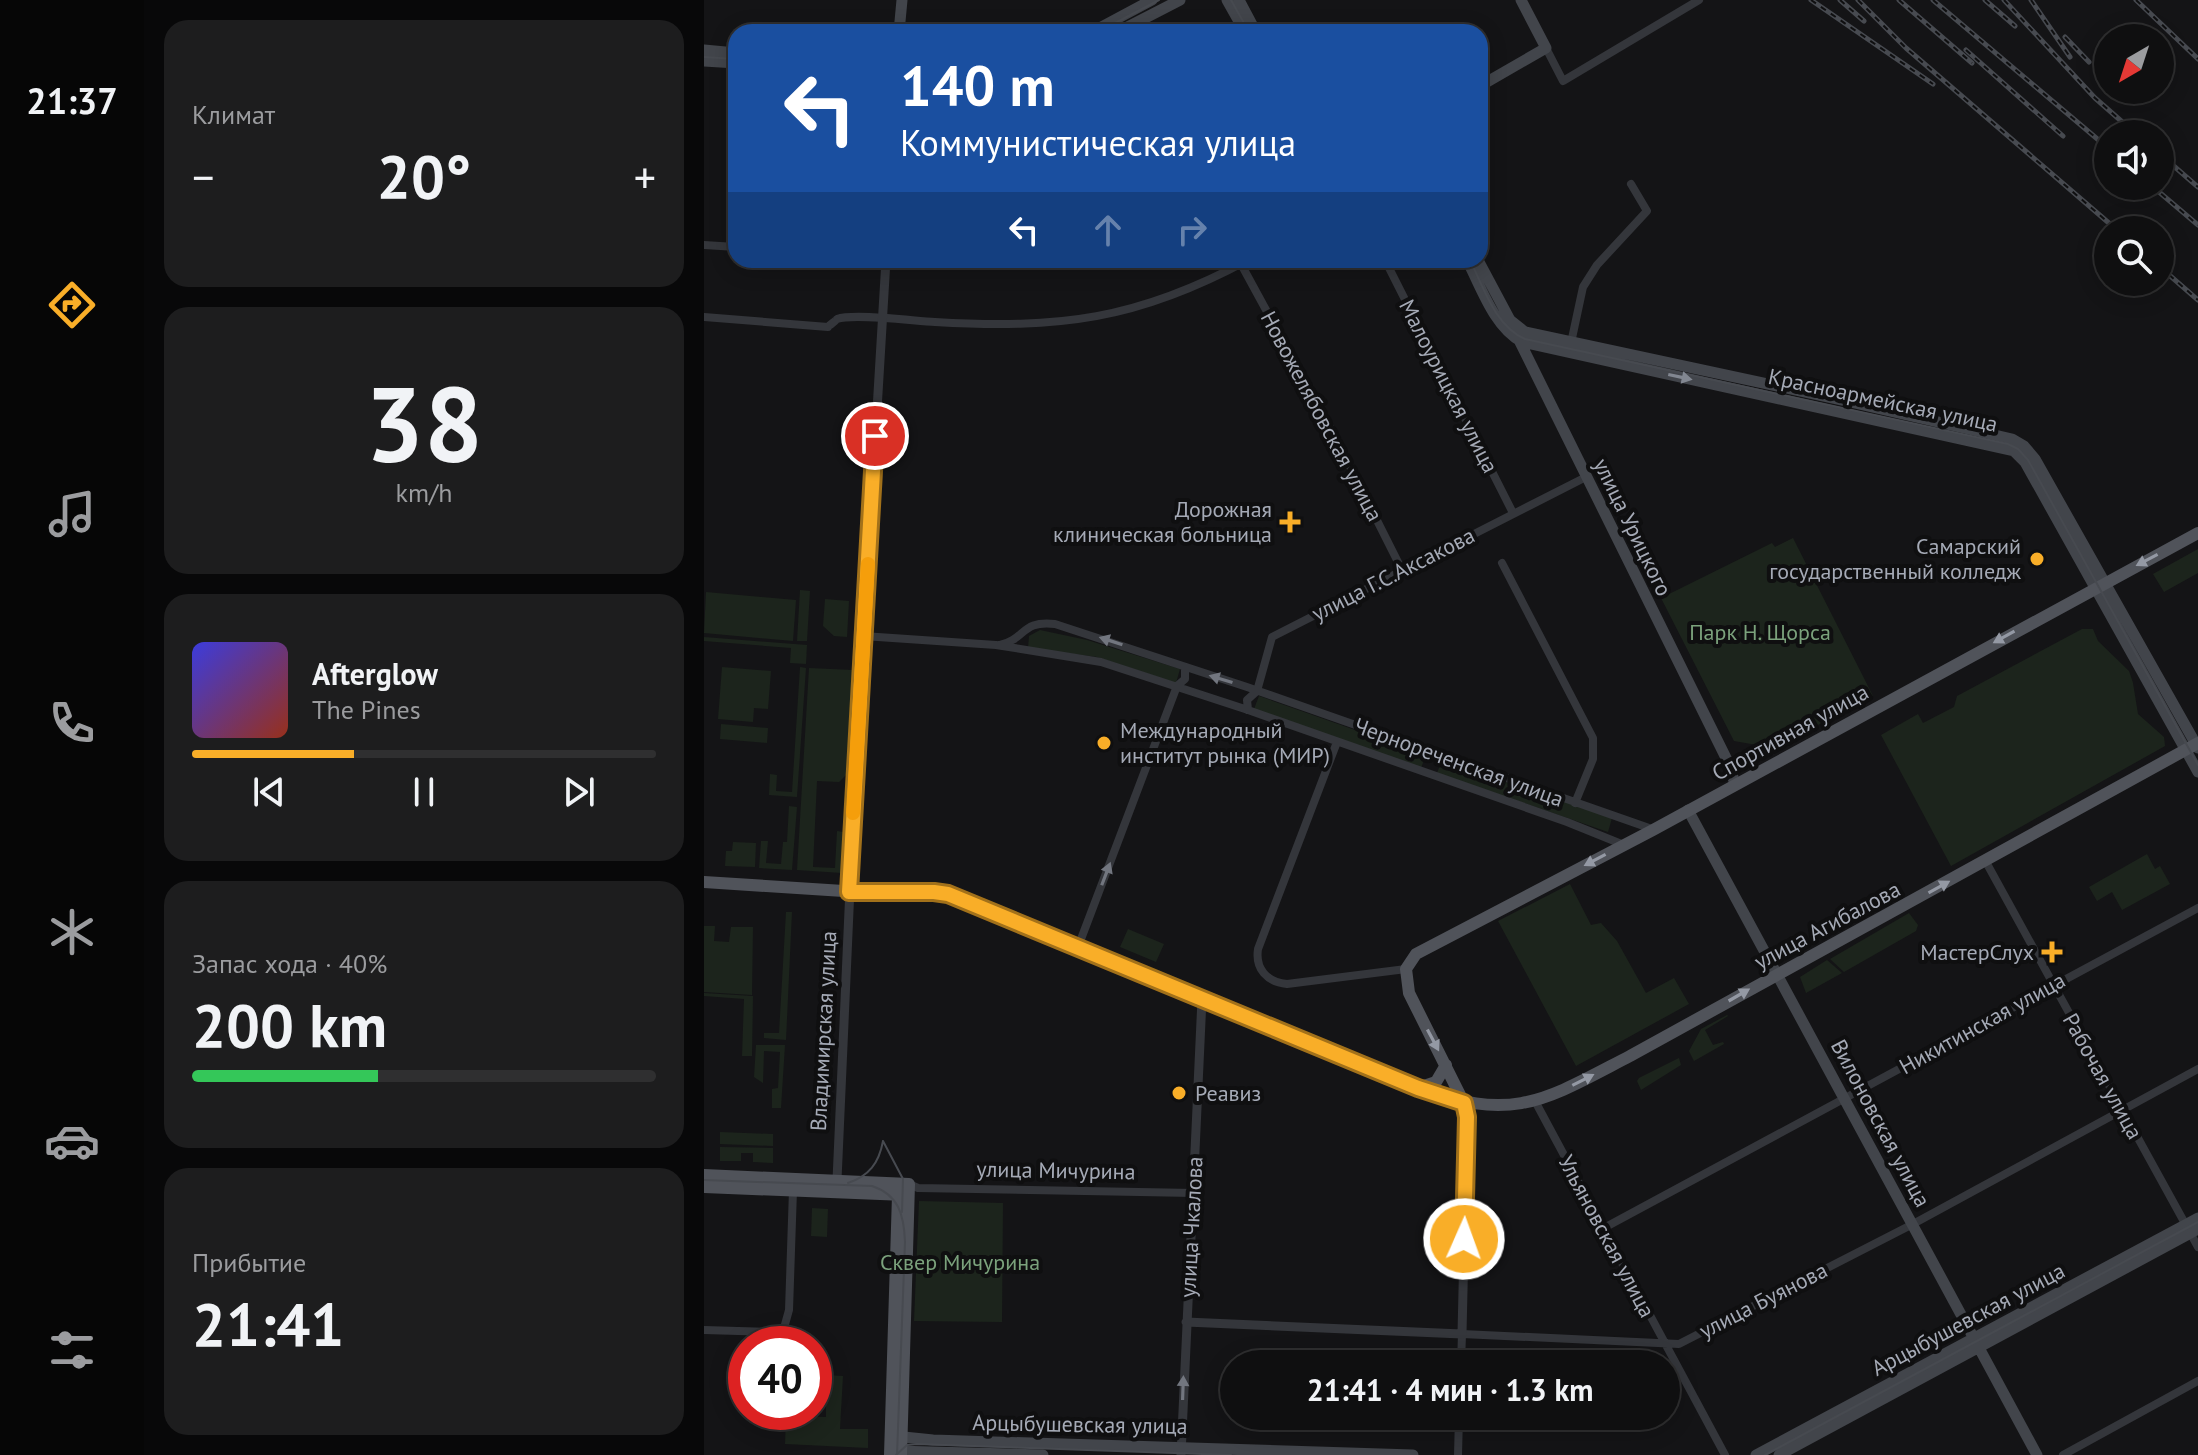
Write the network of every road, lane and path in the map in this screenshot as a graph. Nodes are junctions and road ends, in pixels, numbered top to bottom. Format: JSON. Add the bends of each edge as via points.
{"nodes":[{"id":1,"x":902,"y":0,"type":"edge"},
{"id":2,"x":1152,"y":0,"type":"edge"},
{"id":3,"x":1180,"y":0,"type":"edge"},
{"id":4,"x":1227,"y":0,"type":"edge"},
{"id":5,"x":1239,"y":0,"type":"edge"},
{"id":6,"x":1521,"y":0,"type":"edge"},
{"id":7,"x":1699,"y":0,"type":"edge"},
{"id":8,"x":900,"y":24,"type":"edge"},
{"id":9,"x":1107,"y":24,"type":"edge"},
{"id":10,"x":1134,"y":24,"type":"edge"},
{"id":11,"x":1240,"y":24,"type":"edge"},
{"id":12,"x":1252,"y":24,"type":"edge"},
{"id":13,"x":1546,"y":48,"type":"junction"},
{"id":14,"x":704,"y":50,"type":"edge"},
{"id":15,"x":728,"y":52,"type":"edge"},
{"id":16,"x":704,"y":61,"type":"edge"},
{"id":17,"x":728,"y":62,"type":"edge"},
{"id":18,"x":1488,"y":81,"type":"edge"},
{"id":19,"x":1631,"y":184,"type":"dead end"},
{"id":20,"x":704,"y":245,"type":"edge"},
{"id":21,"x":728,"y":246,"type":"edge"},
{"id":22,"x":885,"y":268,"type":"edge"},
{"id":23,"x":1232,"y":268,"type":"edge"},
{"id":24,"x":1247,"y":268,"type":"edge"},
{"id":25,"x":1389,"y":268,"type":"edge"},
{"id":26,"x":1472,"y":268,"type":"edge"},
{"id":27,"x":1482,"y":268,"type":"edge"},
{"id":28,"x":704,"y":317,"type":"edge"},
{"id":29,"x":882,"y":319,"type":"junction"},
{"id":30,"x":1510,"y":324,"type":"junction"},
{"id":31,"x":1521,"y":341,"type":"junction"},
{"id":32,"x":1571,"y":343,"type":"junction"},
{"id":33,"x":1535,"y":374,"type":"junction"},
{"id":34,"x":1586,"y":477,"type":"junction"},
{"id":35,"x":1513,"y":513,"type":"junction"},
{"id":36,"x":2198,"y":533,"type":"edge"},
{"id":37,"x":1502,"y":563,"type":"dead end"},
{"id":38,"x":1402,"y":570,"type":"junction"},
{"id":39,"x":2100,"y":586,"type":"junction"},
{"id":40,"x":863,"y":636,"type":"junction"},
{"id":41,"x":996,"y":645,"type":"junction"},
{"id":42,"x":1185,"y":667,"type":"junction"},
{"id":43,"x":1177,"y":686,"type":"junction"},
{"id":44,"x":1257,"y":691,"type":"junction"},
{"id":45,"x":1248,"y":710,"type":"junction"},
{"id":46,"x":1337,"y":742,"type":"junction"},
{"id":47,"x":2194,"y":746,"type":"edge"},
{"id":48,"x":2198,"y":772,"type":"edge"},
{"id":49,"x":1735,"y":785,"type":"junction"},
{"id":50,"x":1575,"y":803,"type":"junction"},
{"id":51,"x":1688,"y":810,"type":"junction"},
{"id":52,"x":1653,"y":830,"type":"junction"},
{"id":53,"x":1624,"y":845,"type":"junction"},
{"id":54,"x":1986,"y":862,"type":"junction"},
{"id":55,"x":704,"y":882,"type":"edge"},
{"id":56,"x":849,"y":892,"type":"junction"},
{"id":57,"x":2197,"y":907,"type":"edge"},
{"id":58,"x":1078,"y":947,"type":"junction"},
{"id":59,"x":1406,"y":969,"type":"junction"},
{"id":60,"x":1777,"y":974,"type":"junction"},
{"id":61,"x":2053,"y":985,"type":"junction"},
{"id":62,"x":1202,"y":999,"type":"junction"},
{"id":63,"x":1446,"y":1065,"type":"junction"},
{"id":64,"x":2198,"y":1069,"type":"edge"},
{"id":65,"x":1418,"y":1088,"type":"junction"},
{"id":66,"x":1845,"y":1098,"type":"junction"},
{"id":67,"x":1535,"y":1101,"type":"junction"},
{"id":68,"x":1464,"y":1103,"type":"junction"},
{"id":69,"x":2122,"y":1109,"type":"junction"},
{"id":70,"x":704,"y":1175,"type":"edge"},
{"id":71,"x":837,"y":1180,"type":"junction"},
{"id":72,"x":704,"y":1187,"type":"edge"},
{"id":73,"x":793,"y":1190,"type":"junction"},
{"id":74,"x":908,"y":1190,"type":"junction"},
{"id":75,"x":1194,"y":1193,"type":"junction"},
{"id":76,"x":2198,"y":1218,"type":"edge"},
{"id":77,"x":1913,"y":1224,"type":"junction"},
{"id":78,"x":1602,"y":1229,"type":"junction"},
{"id":79,"x":2191,"y":1229,"type":"edge"},
{"id":80,"x":2198,"y":1247,"type":"edge"},
{"id":81,"x":1186,"y":1322,"type":"junction"},
{"id":82,"x":704,"y":1330,"type":"edge"},
{"id":83,"x":1462,"y":1334,"type":"junction"},
{"id":84,"x":1664,"y":1342,"type":"junction"},
{"id":85,"x":1976,"y":1343,"type":"junction"},
{"id":86,"x":1461,"y":1350,"type":"edge"},
{"id":87,"x":2198,"y":1381,"type":"edge"},
{"id":88,"x":1459,"y":1430,"type":"edge"},
{"id":89,"x":895,"y":1436,"type":"junction"},
{"id":90,"x":1181,"y":1450,"type":"edge"},
{"id":91,"x":895,"y":1453,"type":"edge"},
{"id":92,"x":1043,"y":1455,"type":"edge"},
{"id":93,"x":1413,"y":1455,"type":"edge"},
{"id":94,"x":1458,"y":1455,"type":"edge"},
{"id":95,"x":1725,"y":1455,"type":"edge"},
{"id":96,"x":1756,"y":1455,"type":"edge"},
{"id":97,"x":1779,"y":1455,"type":"edge"},
{"id":98,"x":2037,"y":1455,"type":"edge"},
{"id":99,"x":2063,"y":1455,"type":"edge"}],
"edges":[{"from":1,"to":8,"type":"main road"},
{"from":2,"to":9,"type":"main road"},
{"from":3,"to":10,"type":"main road"},
{"from":4,"to":11,"type":"main road"},
{"from":5,"to":12,"type":"main road"},
{"from":6,"to":13,"type":"main road"},
{"from":7,"to":13,"type":"street","via":[[1563,81]]},
{"from":13,"to":18,"type":"main road"},
{"from":14,"to":15,"type":"main road"},
{"from":16,"to":17,"type":"main road"},
{"from":19,"to":32,"type":"street","via":[[1647,211],[1583,287]]},
{"from":20,"to":21,"type":"street"},
{"from":22,"to":29,"type":"street","name":"Владимирская улица"},
{"from":23,"to":29,"type":"street","via":[[1178,294],[1077,320],[1007,325]]},
{"from":24,"to":38,"type":"street","name":"Новожелябовская улица"},
{"from":25,"to":35,"type":"street","name":"Малоурицкая улица"},
{"from":26,"to":30,"type":"main road"},
{"from":27,"to":30,"type":"main road"},
{"from":28,"to":29,"type":"street","via":[[828,327],[837,319]]},
{"from":29,"to":40,"type":"street","name":"Владимирская улица"},
{"from":30,"to":31,"type":"main road"},
{"from":30,"to":32,"type":"main road","name":"Красноармейская улица"},
{"from":30,"to":33,"type":"main road"},
{"from":31,"to":33,"type":"main road"},
{"from":31,"to":39,"type":"main road","name":"Красноармейская улица","one_way":true,"via":[[2014,451]]},
{"from":32,"to":39,"type":"main road","name":"Красноармейская улица","via":[[2018,442],[2035,459]]},
{"from":33,"to":34,"type":"main road","name":"улица Урицкого"},
{"from":34,"to":35,"type":"street","name":"улица Г.С.Аксакова"},
{"from":34,"to":49,"type":"main road","name":"улица Урицкого"},
{"from":35,"to":38,"type":"street","name":"улица Г.С.Аксакова"},
{"from":36,"to":39,"type":"main road","name":"Спортивная улица","one_way":true},
{"from":37,"to":50,"type":"street","via":[[1593,738],[1593,759]]},
{"from":38,"to":44,"type":"street","name":"улица Г.С.Аксакова","via":[[1272,637]]},
{"from":39,"to":47,"type":"main road","name":"Красноармейская улица"},
{"from":39,"to":49,"type":"main road","name":"Спортивная улица","one_way":true},
{"from":40,"to":41,"type":"street","name":"Чернореченская улица"},
{"from":40,"to":56,"type":"street","name":"Владимирская улица"},
{"from":42,"to":41,"type":"street","name":"Чернореченская улица","one_way":true,"via":[[1038,622],[1012,642]]},
{"from":41,"to":43,"type":"street","name":"Чернореченская улица","via":[[1101,662]]},
{"from":42,"to":43,"type":"street","via":[[1185,679]]},
{"from":44,"to":42,"type":"street","name":"Чернореченская улица","one_way":true},
{"from":43,"to":45,"type":"street","name":"Чернореченская улица"},
{"from":58,"to":43,"type":"street","one_way":true},
{"from":44,"to":45,"type":"street","name":"улица Г.С.Аксакова","via":[[1247,700]]},
{"from":44,"to":50,"type":"street","name":"Чернореченская улица"},
{"from":45,"to":46,"type":"street","name":"Чернореченская улица"},
{"from":46,"to":53,"type":"street","name":"Чернореченская улица"},
{"from":46,"to":59,"type":"street","via":[[1257,961],[1271,980],[1287,984]]},
{"from":47,"to":48,"type":"main road","name":"Красноармейская улица"},
{"from":47,"to":54,"type":"main road","name":"улица Агибалова"},
{"from":49,"to":51,"type":"main road","name":"Спортивная улица"},
{"from":50,"to":52,"type":"street","name":"Чернореченская улица"},
{"from":51,"to":52,"type":"main road","name":"Спортивная улица"},
{"from":51,"to":60,"type":"main road","name":"Вилоновская улица"},
{"from":52,"to":53,"type":"main road","name":"Спортивная улица"},
{"from":53,"to":59,"type":"main road","name":"Спортивная улица","one_way":true,"via":[[1426,947]]},
{"from":60,"to":54,"type":"main road","name":"улица Агибалова","one_way":true},
{"from":54,"to":61,"type":"street","name":"Рабочая улица"},
{"from":55,"to":56,"type":"main road","name":"улица Агибалова"},
{"from":56,"to":58,"type":"main road","name":"улица Агибалова","via":[[948,894]]},
{"from":56,"to":71,"type":"street","name":"Владимирская улица"},
{"from":57,"to":61,"type":"street","name":"Никитинская улица"},
{"from":58,"to":62,"type":"main road","name":"улица Агибалова"},
{"from":59,"to":63,"type":"main road","one_way":true,"via":[[1409,993]]},
{"from":60,"to":66,"type":"main road","name":"Вилоновская улица"},
{"from":67,"to":60,"type":"main road","name":"улица Агибалова","one_way":true,"via":[[1630,1056]]},
{"from":61,"to":66,"type":"street","name":"Никитинская улица"},
{"from":61,"to":69,"type":"street","name":"Рабочая улица"},
{"from":62,"to":65,"type":"main road","name":"улица Агибалова"},
{"from":62,"to":75,"type":"street","name":"улица Чкалова"},
{"from":63,"to":65,"type":"main road","via":[[1436,1082]]},
{"from":63,"to":68,"type":"main road"},
{"from":64,"to":69,"type":"street","name":"улица Буянова"},
{"from":65,"to":68,"type":"main road","name":"улица Агибалова"},
{"from":66,"to":77,"type":"main road","name":"Вилоновская улица"},
{"from":66,"to":78,"type":"street","name":"Никитинская улица"},
{"from":67,"to":68,"type":"main road","name":"улица Агибалова"},
{"from":67,"to":78,"type":"street","name":"Ульяновская улица"},
{"from":68,"to":83,"type":"street"},
{"from":69,"to":77,"type":"street","name":"улица Буянова"},
{"from":69,"to":79,"type":"street","name":"Рабочая улица"},
{"from":70,"to":71,"type":"main road","name":"улица Мичурина"},
{"from":71,"to":74,"type":"main road","name":"улица Мичурина"},
{"from":72,"to":73,"type":"main road","name":"улица Мичурина"},
{"from":73,"to":74,"type":"main road","name":"улица Мичурина"},
{"from":73,"to":82,"type":"street","via":[[784,1328]]},
{"from":74,"to":75,"type":"street","name":"улица Мичурина"},
{"from":74,"to":89,"type":"main road"},
{"from":75,"to":81,"type":"street","name":"улица Чкалова"},
{"from":76,"to":79,"type":"main road","name":"Арцыбушевская улица"},
{"from":77,"to":84,"type":"street","name":"улица Буянова","via":[[1679,1344]]},
{"from":77,"to":85,"type":"main road","name":"Вилоновская улица"},
{"from":78,"to":84,"type":"street","name":"Ульяновская улица"},
{"from":79,"to":80,"type":"street","name":"Рабочая улица"},
{"from":79,"to":85,"type":"main road","name":"Арцыбушевская улица"},
{"from":81,"to":83,"type":"street","name":"улица Буянова"},
{"from":90,"to":81,"type":"street","name":"улица Чкалова","one_way":true},
{"from":83,"to":84,"type":"street","name":"улица Буянова"},
{"from":83,"to":86,"type":"street"},
{"from":84,"to":95,"type":"street","name":"Ульяновская улица"},
{"from":85,"to":96,"type":"main road","name":"Арцыбушевская улица"},
{"from":85,"to":97,"type":"main road","name":"Арцыбушевская улица"},
{"from":85,"to":98,"type":"main road","name":"Вилоновская улица"},
{"from":87,"to":99,"type":"street"},
{"from":88,"to":94,"type":"street"},
{"from":89,"to":90,"type":"main road","name":"Арцыбушевская улица"},
{"from":89,"to":91,"type":"main road"},
{"from":90,"to":93,"type":"main road","name":"Арцыбушевская улица"},
{"from":91,"to":92,"type":"main road","name":"Арцыбушевская улица"}]}
